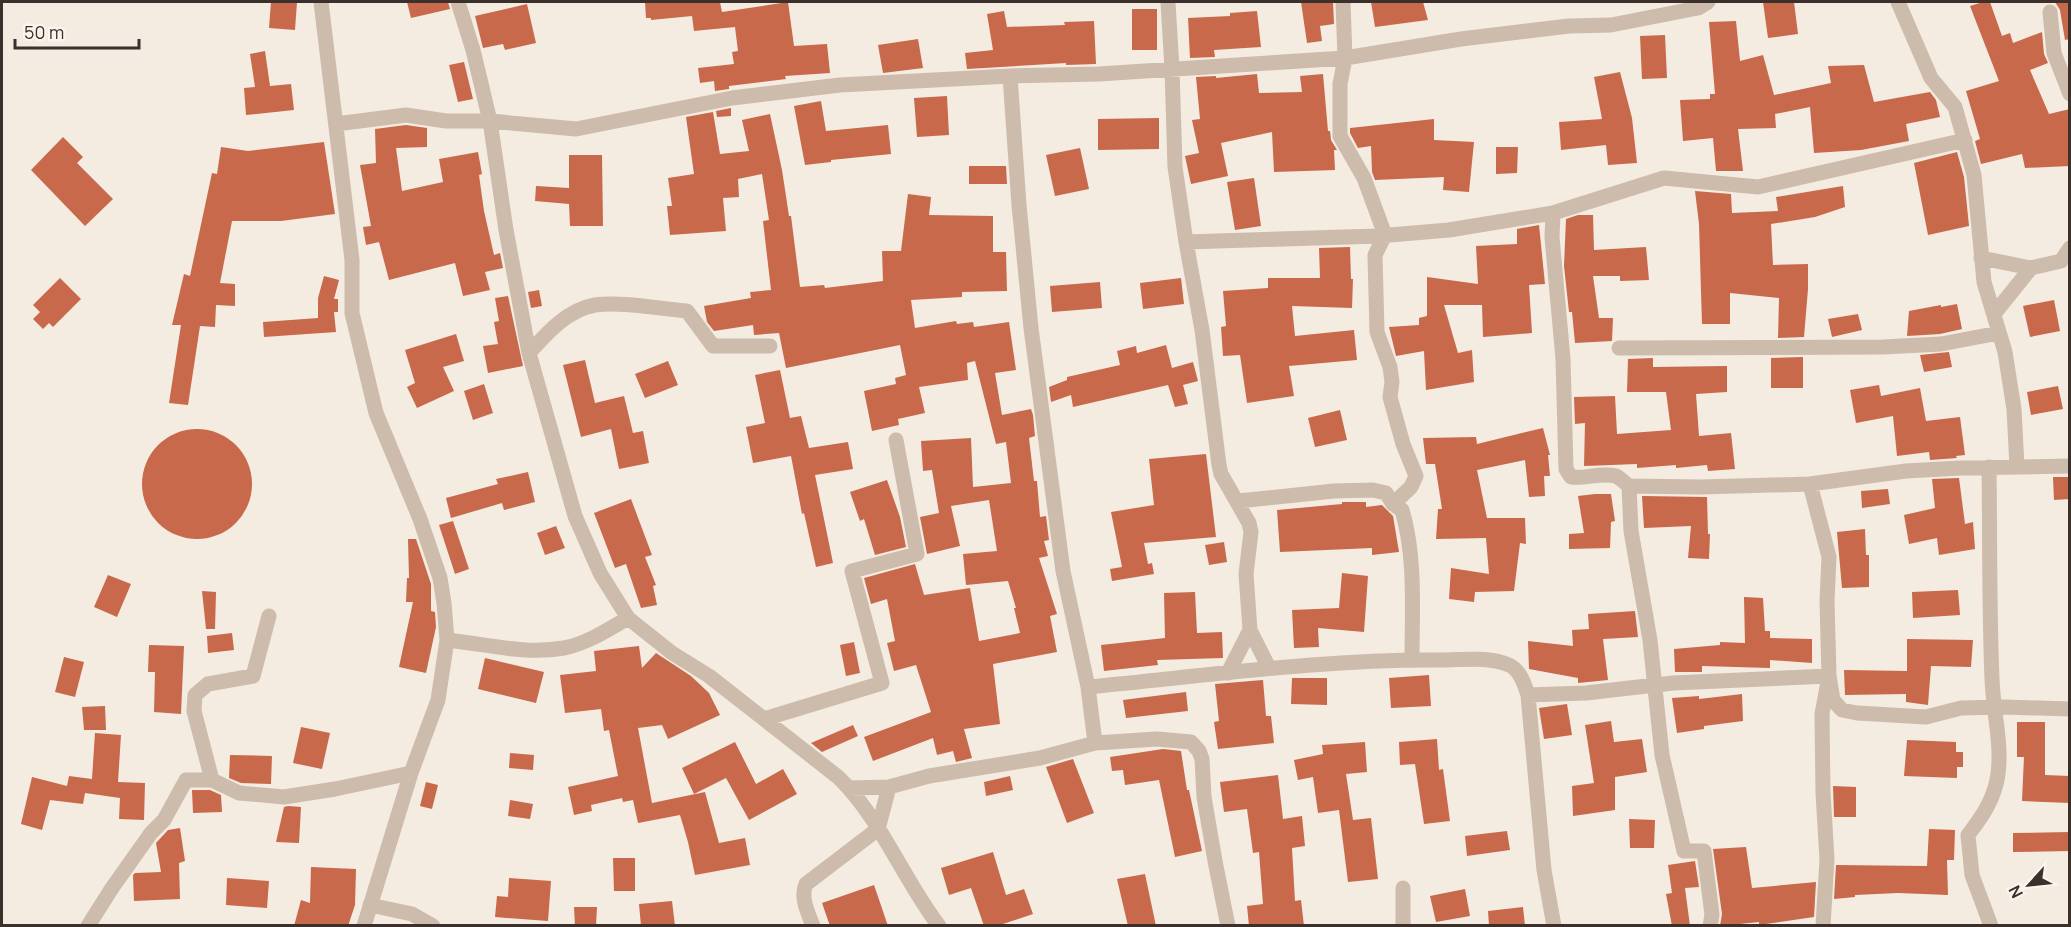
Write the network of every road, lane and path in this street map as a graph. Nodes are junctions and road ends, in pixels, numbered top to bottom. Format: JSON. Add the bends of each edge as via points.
{"nodes":[{"id":1,"x":321,"y":2,"type":"edge"},
{"id":2,"x":458,"y":2,"type":"edge"},
{"id":3,"x":1168,"y":2,"type":"edge"},
{"id":4,"x":1343,"y":2,"type":"edge"},
{"id":5,"x":1708,"y":2,"type":"edge"},
{"id":6,"x":1898,"y":2,"type":"edge"},
{"id":7,"x":2050,"y":12,"type":"dead end"},
{"id":8,"x":1345,"y":58,"type":"junction"},
{"id":9,"x":1172,"y":69,"type":"junction"},
{"id":10,"x":1010,"y":76,"type":"junction"},
{"id":11,"x":2070,"y":94,"type":"edge"},
{"id":12,"x":490,"y":120,"type":"junction"},
{"id":13,"x":336,"y":124,"type":"junction"},
{"id":14,"x":1965,"y":140,"type":"junction"},
{"id":15,"x":1553,"y":213,"type":"junction"},
{"id":16,"x":1385,"y":235,"type":"junction"},
{"id":17,"x":1186,"y":242,"type":"junction"},
{"id":18,"x":2067,"y":257,"type":"edge"},
{"id":19,"x":1981,"y":258,"type":"junction"},
{"id":20,"x":2031,"y":268,"type":"junction"},
{"id":21,"x":1994,"y":314,"type":"junction"},
{"id":22,"x":2000,"y":333,"type":"junction"},
{"id":23,"x":770,"y":346,"type":"dead end"},
{"id":24,"x":1619,"y":348,"type":"dead end"},
{"id":25,"x":529,"y":353,"type":"junction"},
{"id":26,"x":896,"y":440,"type":"dead end"},
{"id":27,"x":2070,"y":466,"type":"edge"},
{"id":28,"x":1989,"y":467,"type":"junction"},
{"id":29,"x":2017,"y":467,"type":"junction"},
{"id":30,"x":1810,"y":484,"type":"junction"},
{"id":31,"x":1629,"y":486,"type":"junction"},
{"id":32,"x":1238,"y":501,"type":"junction"},
{"id":33,"x":1393,"y":504,"type":"junction"},
{"id":34,"x":269,"y":616,"type":"dead end"},
{"id":35,"x":628,"y":618,"type":"junction"},
{"id":36,"x":1250,"y":630,"type":"junction"},
{"id":37,"x":447,"y":639,"type":"junction"},
{"id":38,"x":1412,"y":659,"type":"junction"},
{"id":39,"x":1269,"y":668,"type":"junction"},
{"id":40,"x":1228,"y":673,"type":"junction"},
{"id":41,"x":1829,"y":676,"type":"junction"},
{"id":42,"x":1654,"y":685,"type":"junction"},
{"id":43,"x":1088,"y":687,"type":"junction"},
{"id":44,"x":1528,"y":694,"type":"junction"},
{"id":45,"x":1993,"y":707,"type":"junction"},
{"id":46,"x":2070,"y":709,"type":"edge"},
{"id":47,"x":764,"y":719,"type":"junction"},
{"id":48,"x":1095,"y":743,"type":"junction"},
{"id":49,"x":411,"y":773,"type":"junction"},
{"id":50,"x":212,"y":780,"type":"junction"},
{"id":51,"x":888,"y":787,"type":"junction"},
{"id":52,"x":850,"y":788,"type":"junction"},
{"id":53,"x":878,"y":829,"type":"junction"},
{"id":54,"x":1403,"y":888,"type":"dead end"},
{"id":55,"x":370,"y":904,"type":"junction"},
{"id":56,"x":88,"y":926,"type":"edge"},
{"id":57,"x":364,"y":926,"type":"edge"},
{"id":58,"x":434,"y":926,"type":"edge"},
{"id":59,"x":813,"y":926,"type":"edge"},
{"id":60,"x":939,"y":926,"type":"edge"},
{"id":61,"x":1228,"y":926,"type":"edge"},
{"id":62,"x":1403,"y":926,"type":"edge"},
{"id":63,"x":1554,"y":926,"type":"edge"},
{"id":64,"x":1710,"y":926,"type":"edge"},
{"id":65,"x":1823,"y":926,"type":"edge"},
{"id":66,"x":1991,"y":926,"type":"edge"}],
"edges":[{"from":1,"to":13,"type":"street"},
{"from":2,"to":12,"type":"street"},
{"from":3,"to":9,"type":"street"},
{"from":4,"to":8,"type":"street"},
{"from":5,"to":8,"type":"street","via":[[1698,8],[1611,25],[1461,39]]},
{"from":6,"to":14,"type":"street","via":[[1931,78],[1955,107]]},
{"from":7,"to":11,"type":"street","via":[[2054,53]]},
{"from":8,"to":9,"type":"street"},
{"from":8,"to":16,"type":"street","via":[[1340,84],[1340,136],[1364,178]]},
{"from":9,"to":10,"type":"street"},
{"from":9,"to":17,"type":"street","via":[[1174,167]]},
{"from":10,"to":12,"type":"street","via":[[840,85],[732,98],[576,129]]},
{"from":10,"to":43,"type":"street","via":[[1031,328],[1063,571]]},
{"from":12,"to":13,"type":"street","via":[[446,121],[406,115]]},
{"from":12,"to":25,"type":"street"},
{"from":13,"to":37,"type":"street","via":[[352,260],[352,313],[376,413],[440,578]]},
{"from":14,"to":15,"type":"street","via":[[1758,187],[1664,178]]},
{"from":14,"to":19,"type":"street","via":[[1974,175]]},
{"from":15,"to":16,"type":"street","via":[[1449,230]]},
{"from":15,"to":31,"type":"street","via":[[1566,469],[1570,477],[1617,476]]},
{"from":16,"to":17,"type":"street"},
{"from":16,"to":33,"type":"street","via":[[1375,255],[1377,332],[1390,367],[1390,397],[1416,476],[1411,488]]},
{"from":17,"to":32,"type":"street","via":[[1219,465]]},
{"from":18,"to":20,"type":"street"},
{"from":19,"to":20,"type":"street"},
{"from":19,"to":21,"type":"street"},
{"from":20,"to":21,"type":"street"},
{"from":21,"to":22,"type":"street"},
{"from":22,"to":24,"type":"street","via":[[1941,344],[1883,347]]},
{"from":22,"to":29,"type":"street","via":[[2014,409]]},
{"from":23,"to":25,"type":"street","via":[[713,346],[687,311],[595,305],[551,328]]},
{"from":25,"to":35,"type":"street","via":[[575,516],[600,573]]},
{"from":26,"to":47,"type":"street","via":[[917,554],[852,571],[882,683]]},
{"from":27,"to":29,"type":"street"},
{"from":28,"to":29,"type":"street"},
{"from":28,"to":30,"type":"street","via":[[1906,471]]},
{"from":28,"to":45,"type":"street"},
{"from":30,"to":31,"type":"street"},
{"from":30,"to":41,"type":"street","via":[[1829,557]]},
{"from":31,"to":42,"type":"street","via":[[1631,531]]},
{"from":32,"to":33,"type":"street","via":[[1373,489],[1386,493]]},
{"from":32,"to":36,"type":"street","via":[[1251,532],[1246,574]]},
{"from":33,"to":38,"type":"street","via":[[1402,510],[1406,522]]},
{"from":34,"to":50,"type":"street","via":[[253,676],[208,684],[195,695],[194,711]]},
{"from":35,"to":37,"type":"street","via":[[566,648],[528,651]]},
{"from":35,"to":47,"type":"street"},
{"from":36,"to":39,"type":"street"},
{"from":36,"to":40,"type":"street"},
{"from":37,"to":49,"type":"street","via":[[438,700]]},
{"from":38,"to":39,"type":"street"},
{"from":38,"to":44,"type":"street","via":[[1494,660],[1517,671]]},
{"from":39,"to":40,"type":"street"},
{"from":40,"to":43,"type":"street"},
{"from":41,"to":42,"type":"street"},
{"from":41,"to":45,"type":"street","via":[[1833,700],[1842,710],[1857,713],[1926,717],[1961,708]]},
{"from":41,"to":65,"type":"street","via":[[1822,714],[1827,860]]},
{"from":42,"to":44,"type":"street","via":[[1586,693]]},
{"from":42,"to":64,"type":"street","via":[[1662,755],[1684,851],[1704,850]]},
{"from":43,"to":48,"type":"street"},
{"from":44,"to":63,"type":"street","via":[[1544,870]]},
{"from":45,"to":46,"type":"street"},
{"from":45,"to":66,"type":"street","via":[[1999,739],[1998,776],[1990,803],[1968,835],[1972,875]]},
{"from":47,"to":52,"type":"street"},
{"from":48,"to":51,"type":"street","via":[[1040,758],[929,776]]},
{"from":48,"to":61,"type":"street","via":[[1157,739],[1191,742],[1196,746],[1202,759],[1204,797]]},
{"from":49,"to":50,"type":"street","via":[[284,797],[239,793]]},
{"from":49,"to":55,"type":"street"},
{"from":50,"to":56,"type":"street","via":[[186,780],[164,820]]},
{"from":51,"to":52,"type":"street"},
{"from":51,"to":53,"type":"street"},
{"from":52,"to":53,"type":"street"},
{"from":53,"to":59,"type":"street","via":[[806,884],[805,904]]},
{"from":53,"to":60,"type":"street"},
{"from":54,"to":62,"type":"street"},
{"from":55,"to":57,"type":"street"},
{"from":55,"to":58,"type":"street","via":[[412,914]]}]}
